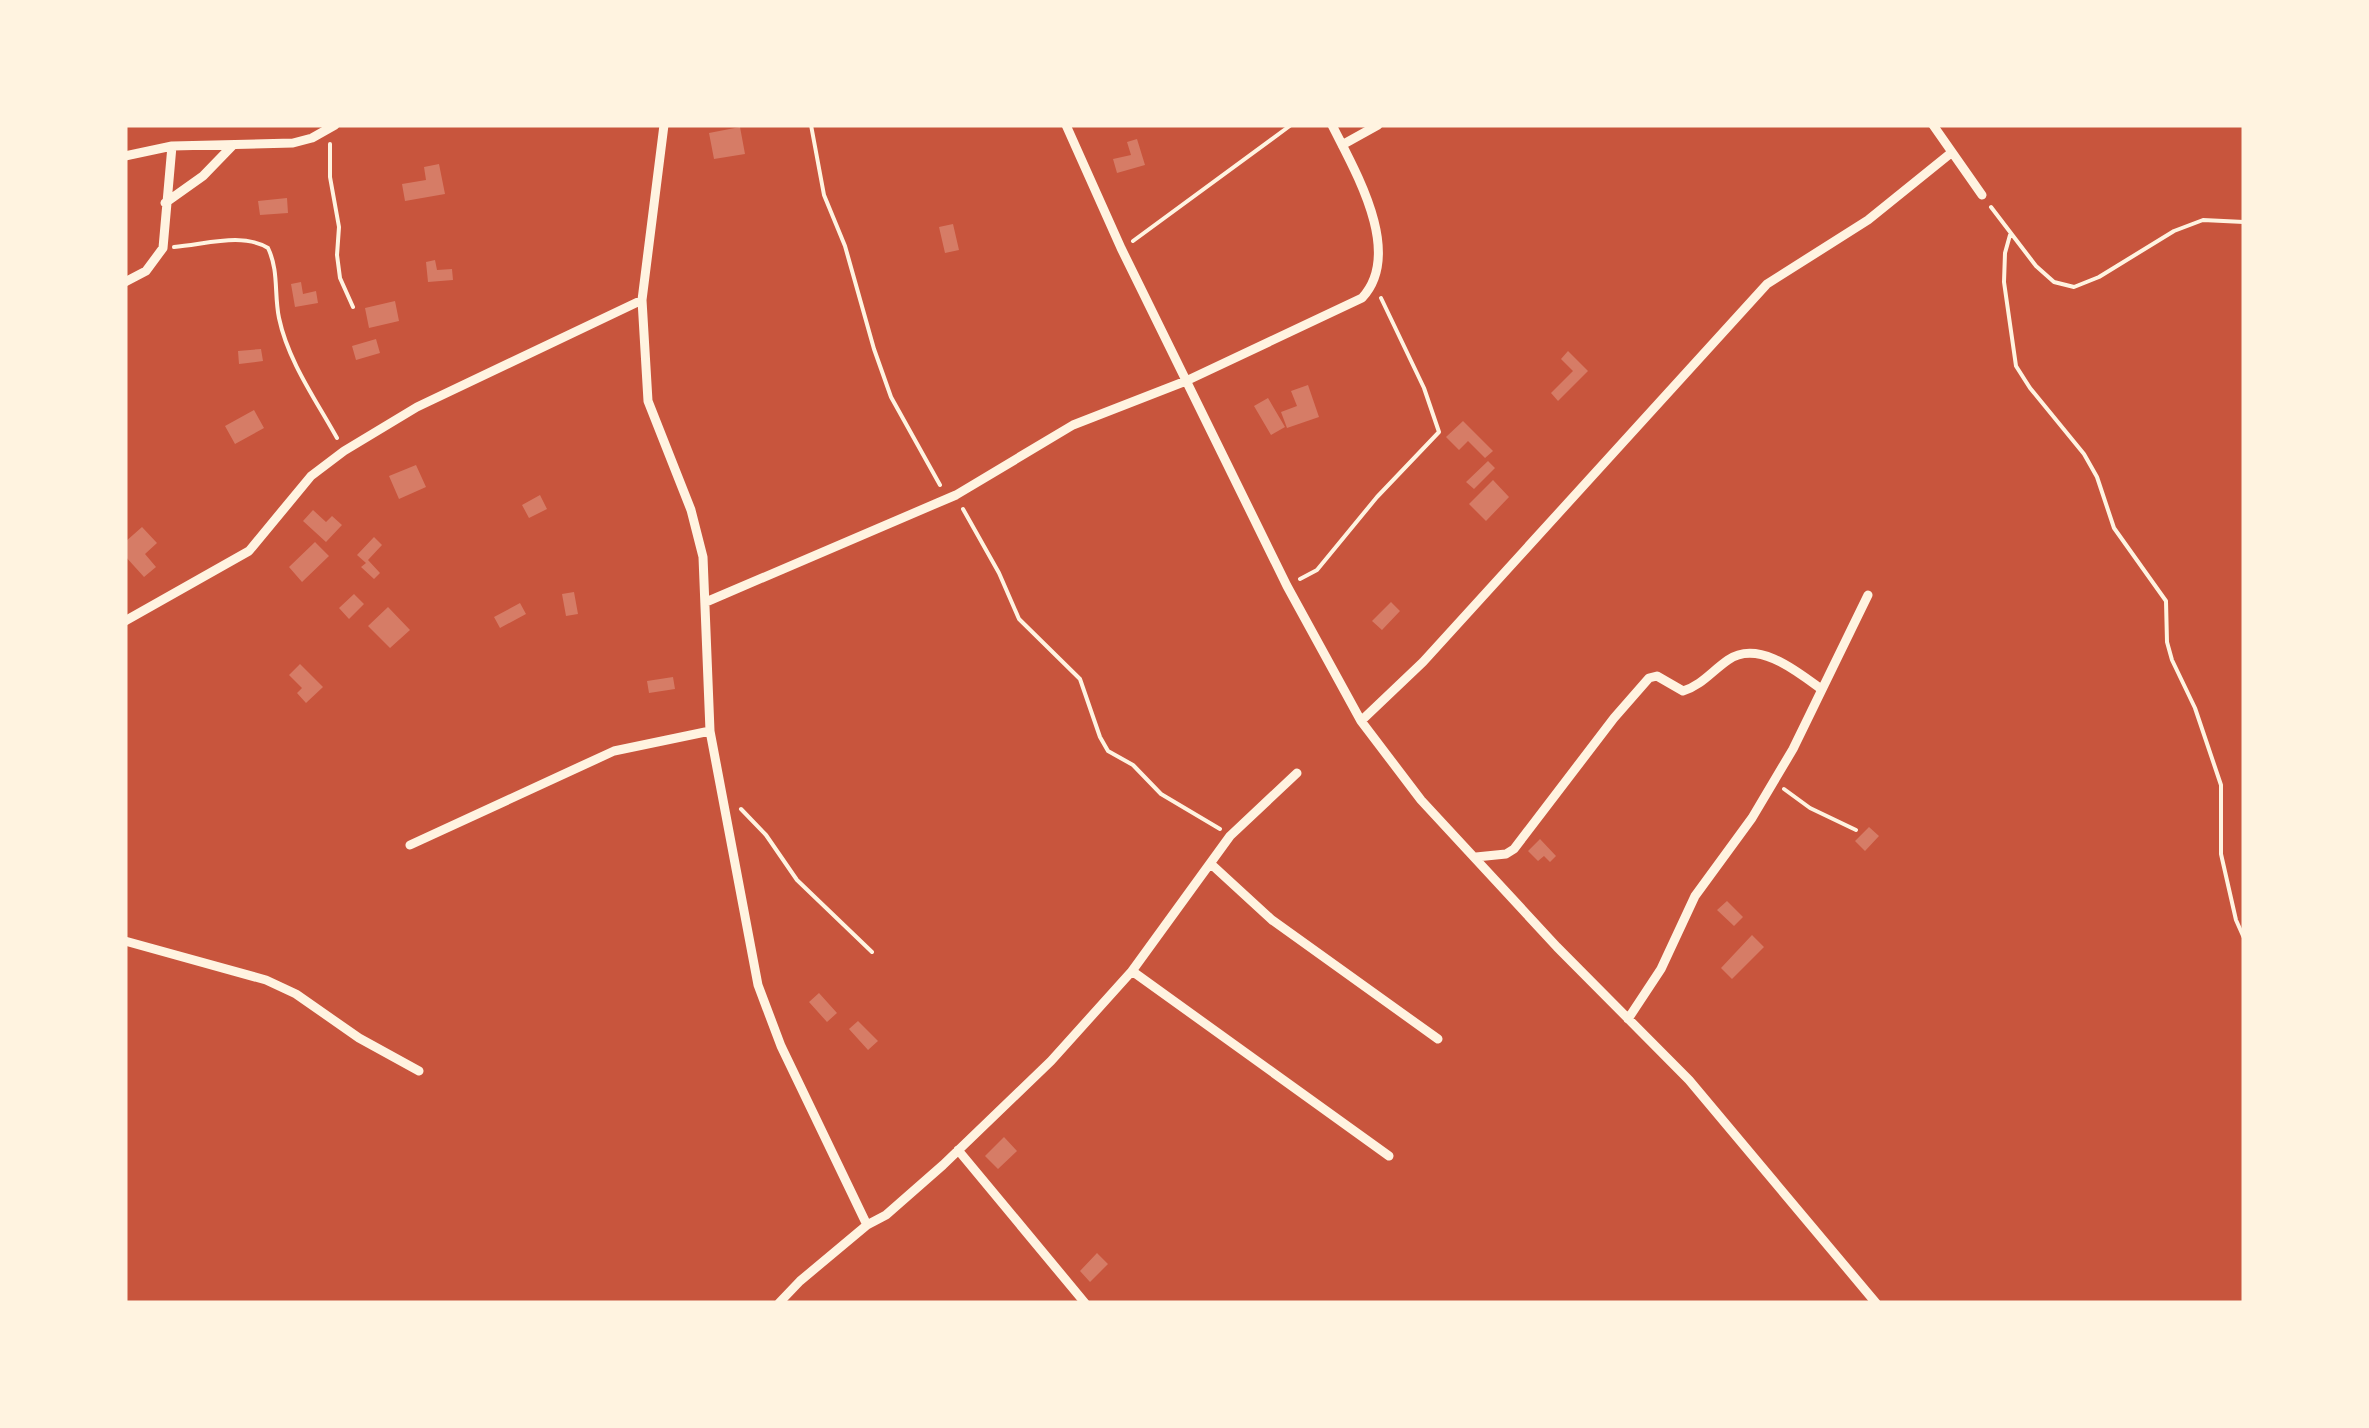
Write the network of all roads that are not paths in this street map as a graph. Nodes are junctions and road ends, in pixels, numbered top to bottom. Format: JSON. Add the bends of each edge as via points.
{"nodes":[{"id":1,"x":664,"y":125,"type":"edge"},
{"id":2,"x":1066,"y":125,"type":"edge"},
{"id":3,"x":1332,"y":125,"type":"edge"},
{"id":4,"x":1378,"y":125,"type":"edge"},
{"id":5,"x":1933,"y":125,"type":"edge"},
{"id":6,"x":332,"y":127,"type":"edge"},
{"id":7,"x":233,"y":145,"type":"junction"},
{"id":8,"x":172,"y":146,"type":"junction"},
{"id":9,"x":1342,"y":146,"type":"junction"},
{"id":10,"x":1951,"y":152,"type":"junction"},
{"id":11,"x":125,"y":156,"type":"edge"},
{"id":12,"x":1982,"y":195,"type":"road end"},
{"id":13,"x":165,"y":203,"type":"junction"},
{"id":14,"x":125,"y":282,"type":"edge"},
{"id":15,"x":642,"y":300,"type":"junction"},
{"id":16,"x":1186,"y":381,"type":"junction"},
{"id":17,"x":1868,"y":595,"type":"dead end"},
{"id":18,"x":706,"y":602,"type":"junction"},
{"id":19,"x":125,"y":621,"type":"edge"},
{"id":20,"x":1821,"y":689,"type":"junction"},
{"id":21,"x":1361,"y":722,"type":"junction"},
{"id":22,"x":710,"y":731,"type":"junction"},
{"id":23,"x":1297,"y":773,"type":"dead end"},
{"id":24,"x":410,"y":845,"type":"dead end"},
{"id":25,"x":1476,"y":857,"type":"junction"},
{"id":26,"x":1211,"y":864,"type":"junction"},
{"id":27,"x":125,"y":941,"type":"edge"},
{"id":28,"x":1132,"y":971,"type":"junction"},
{"id":29,"x":1628,"y":1019,"type":"junction"},
{"id":30,"x":1438,"y":1039,"type":"dead end"},
{"id":31,"x":419,"y":1071,"type":"dead end"},
{"id":32,"x":958,"y":1150,"type":"junction"},
{"id":33,"x":1389,"y":1156,"type":"dead end"},
{"id":34,"x":867,"y":1225,"type":"junction"},
{"id":35,"x":782,"y":1302,"type":"edge"},
{"id":36,"x":1085,"y":1303,"type":"edge"},
{"id":37,"x":1876,"y":1303,"type":"edge"}],
"edges":[{"from":1,"to":15,"type":"street"},
{"from":2,"to":16,"type":"street"},
{"from":3,"to":9,"type":"street"},
{"from":4,"to":9,"type":"street"},
{"from":5,"to":10,"type":"street"},
{"from":6,"to":7,"type":"street","via":[[293,142]]},
{"from":7,"to":8,"type":"street"},
{"from":7,"to":13,"type":"street"},
{"from":8,"to":11,"type":"street"},
{"from":8,"to":13,"type":"street"},
{"from":9,"to":16,"type":"street","via":[[1377,228],[1374,284],[1362,298]]},
{"from":10,"to":12,"type":"street"},
{"from":10,"to":21,"type":"street","via":[[1868,220],[1767,284]]},
{"from":13,"to":14,"type":"street","via":[[162,248],[146,272]]},
{"from":15,"to":18,"type":"street","via":[[648,401],[692,510]]},
{"from":15,"to":19,"type":"street","via":[[417,407],[344,450],[311,476],[249,551]]},
{"from":16,"to":18,"type":"street","via":[[1073,425],[956,495]]},
{"from":16,"to":21,"type":"street"},
{"from":17,"to":20,"type":"street"},
{"from":18,"to":22,"type":"street"},
{"from":20,"to":25,"type":"street","via":[[1781,660],[1754,654],[1730,658],[1688,690],[1649,678],[1514,849]]},
{"from":20,"to":29,"type":"street","via":[[1793,749],[1695,896],[1662,969]]},
{"from":21,"to":25,"type":"street"},
{"from":22,"to":24,"type":"street","via":[[614,751]]},
{"from":22,"to":34,"type":"street","via":[[758,985]]},
{"from":23,"to":26,"type":"street","via":[[1230,836]]},
{"from":25,"to":29,"type":"street"},
{"from":26,"to":28,"type":"street"},
{"from":26,"to":30,"type":"street","via":[[1272,920]]},
{"from":27,"to":31,"type":"street","via":[[281,987]]},
{"from":28,"to":32,"type":"street"},
{"from":28,"to":33,"type":"street"},
{"from":29,"to":37,"type":"street","via":[[1689,1080]]},
{"from":32,"to":34,"type":"street"},
{"from":32,"to":36,"type":"street"},
{"from":34,"to":35,"type":"street"}]}
